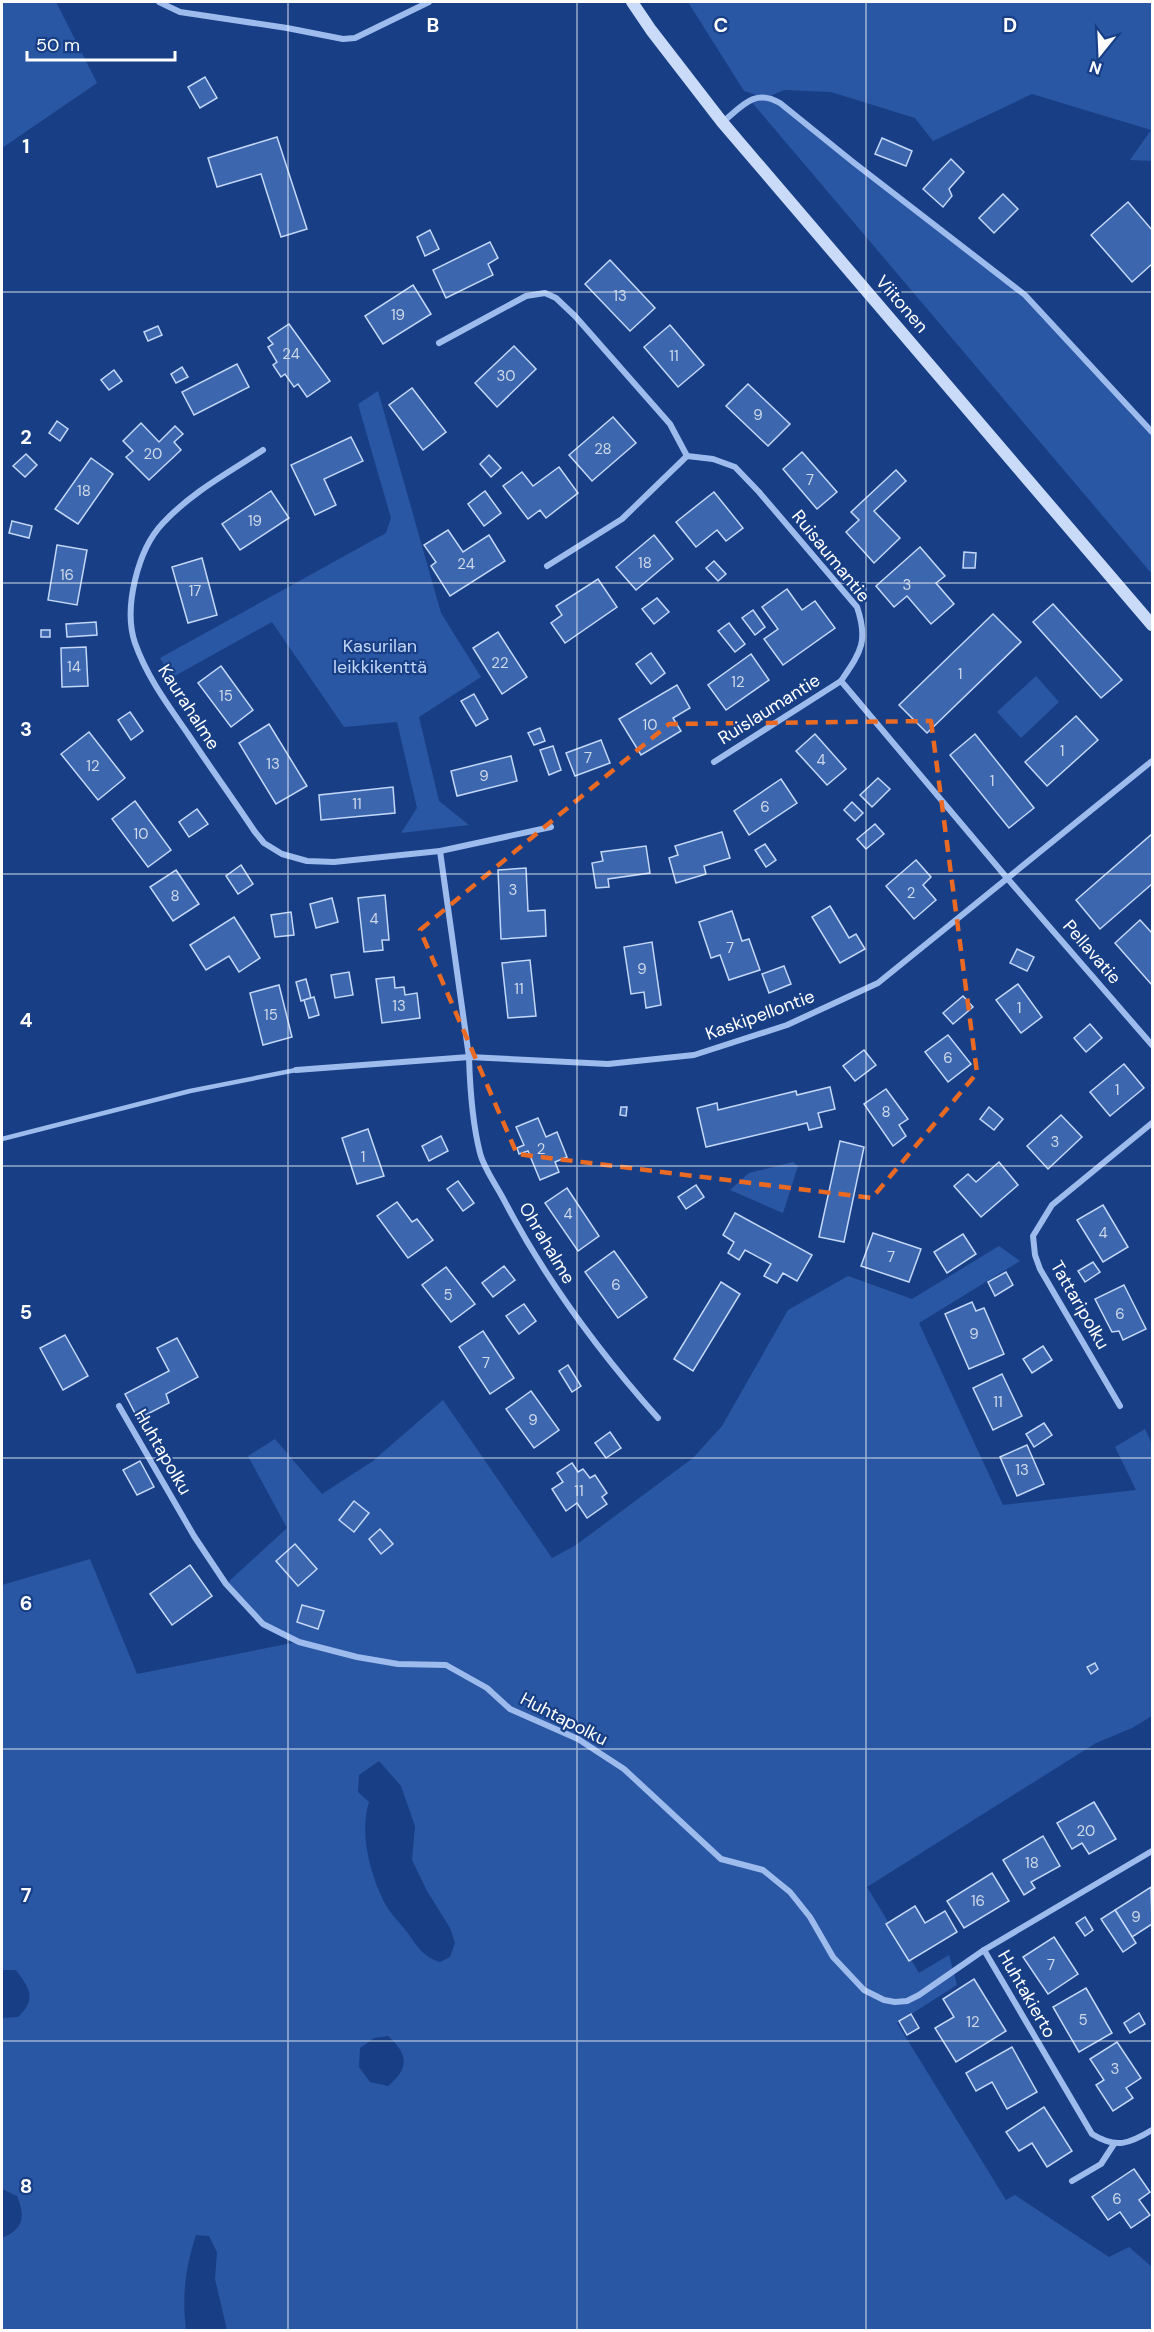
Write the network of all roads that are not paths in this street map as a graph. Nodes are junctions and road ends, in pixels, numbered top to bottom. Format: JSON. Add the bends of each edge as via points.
{"nodes":[{"id":1,"x":159,"y":2,"type":"edge"},
{"id":2,"x":429,"y":2,"type":"edge"},
{"id":3,"x":632,"y":2,"type":"edge"},
{"id":4,"x":722,"y":122,"type":"junction"},
{"id":5,"x":439,"y":344,"type":"dead end"},
{"id":6,"x":1152,"y":432,"type":"edge"},
{"id":7,"x":263,"y":450,"type":"dead end"},
{"id":8,"x":687,"y":456,"type":"junction"},
{"id":9,"x":547,"y":566,"type":"dead end"},
{"id":10,"x":1152,"y":625,"type":"edge"},
{"id":11,"x":841,"y":681,"type":"junction"},
{"id":12,"x":1152,"y":761,"type":"edge"},
{"id":13,"x":714,"y":762,"type":"dead end"},
{"id":14,"x":551,"y":827,"type":"dead end"},
{"id":15,"x":440,"y":851,"type":"junction"},
{"id":16,"x":1007,"y":878,"type":"junction"},
{"id":17,"x":1152,"y":1046,"type":"edge"},
{"id":18,"x":469,"y":1058,"type":"junction"},
{"id":19,"x":296,"y":1071,"type":"joint"},
{"id":20,"x":1152,"y":1123,"type":"edge"},
{"id":21,"x":2,"y":1139,"type":"edge"},
{"id":22,"x":119,"y":1406,"type":"dead end"},
{"id":23,"x":1120,"y":1406,"type":"dead end"},
{"id":24,"x":658,"y":1418,"type":"dead end"},
{"id":25,"x":1152,"y":1851,"type":"edge"},
{"id":26,"x":984,"y":1950,"type":"junction"},
{"id":27,"x":1152,"y":2130,"type":"edge"},
{"id":28,"x":1114,"y":2144,"type":"junction"},
{"id":29,"x":1072,"y":2181,"type":"dead end"}],
"edges":[{"from":1,"to":2,"type":"street","via":[[180,12],[343,39],[355,38]]},
{"from":3,"to":4,"type":"main road","name":"Viitonen"},
{"from":4,"to":6,"type":"street","via":[[760,96],[780,103],[1025,295]]},
{"from":4,"to":10,"type":"main road","name":"Viitonen"},
{"from":5,"to":8,"type":"street","via":[[526,296],[550,295],[566,307],[670,424]]},
{"from":7,"to":15,"type":"street","name":"Kaurahalme","via":[[191,496],[153,535],[138,568],[132,609],[135,641],[151,681],[255,832],[282,854],[307,861],[334,862]]},
{"from":8,"to":9,"type":"street","via":[[622,519]]},
{"from":8,"to":11,"type":"street","name":"Ruisaumantie","via":[[735,467],[858,607],[863,625],[860,653]]},
{"from":11,"to":13,"type":"street","name":"Ruislaumantie"},
{"from":11,"to":16,"type":"street"},
{"from":12,"to":16,"type":"street","name":"Kaskipellontie"},
{"from":14,"to":15,"type":"street","name":"Kaurahalme"},
{"from":15,"to":18,"type":"street"},
{"from":16,"to":17,"type":"street","name":"Pellavatie"},
{"from":16,"to":18,"type":"street","name":"Kaskipellontie","via":[[878,983],[787,1025],[694,1054],[608,1064]]},
{"from":18,"to":19,"type":"street","name":"Kaskipellontie"},
{"from":18,"to":24,"type":"street","name":"Ohrahalme","via":[[480,1155],[491,1176],[561,1294],[620,1376]]},
{"from":19,"to":21,"type":"lane","via":[[190,1091]]},
{"from":20,"to":23,"type":"street","name":"Tattaripolku","via":[[1052,1205],[1033,1236],[1040,1269]]},
{"from":22,"to":26,"type":"street","name":"Huhtapolku","via":[[194,1536],[226,1584],[263,1624],[298,1642],[357,1657],[398,1664],[446,1665],[487,1688],[510,1710],[578,1739],[624,1769],[721,1859],[762,1870],[790,1892],[810,1917],[833,1958],[874,1996],[907,2001]]},
{"from":25,"to":26,"type":"street","name":"Huhtakierto"},
{"from":26,"to":28,"type":"street","name":"Huhtakierto","via":[[1092,2134]]},
{"from":27,"to":28,"type":"street"},
{"from":28,"to":29,"type":"street","via":[[1101,2164]]}]}
